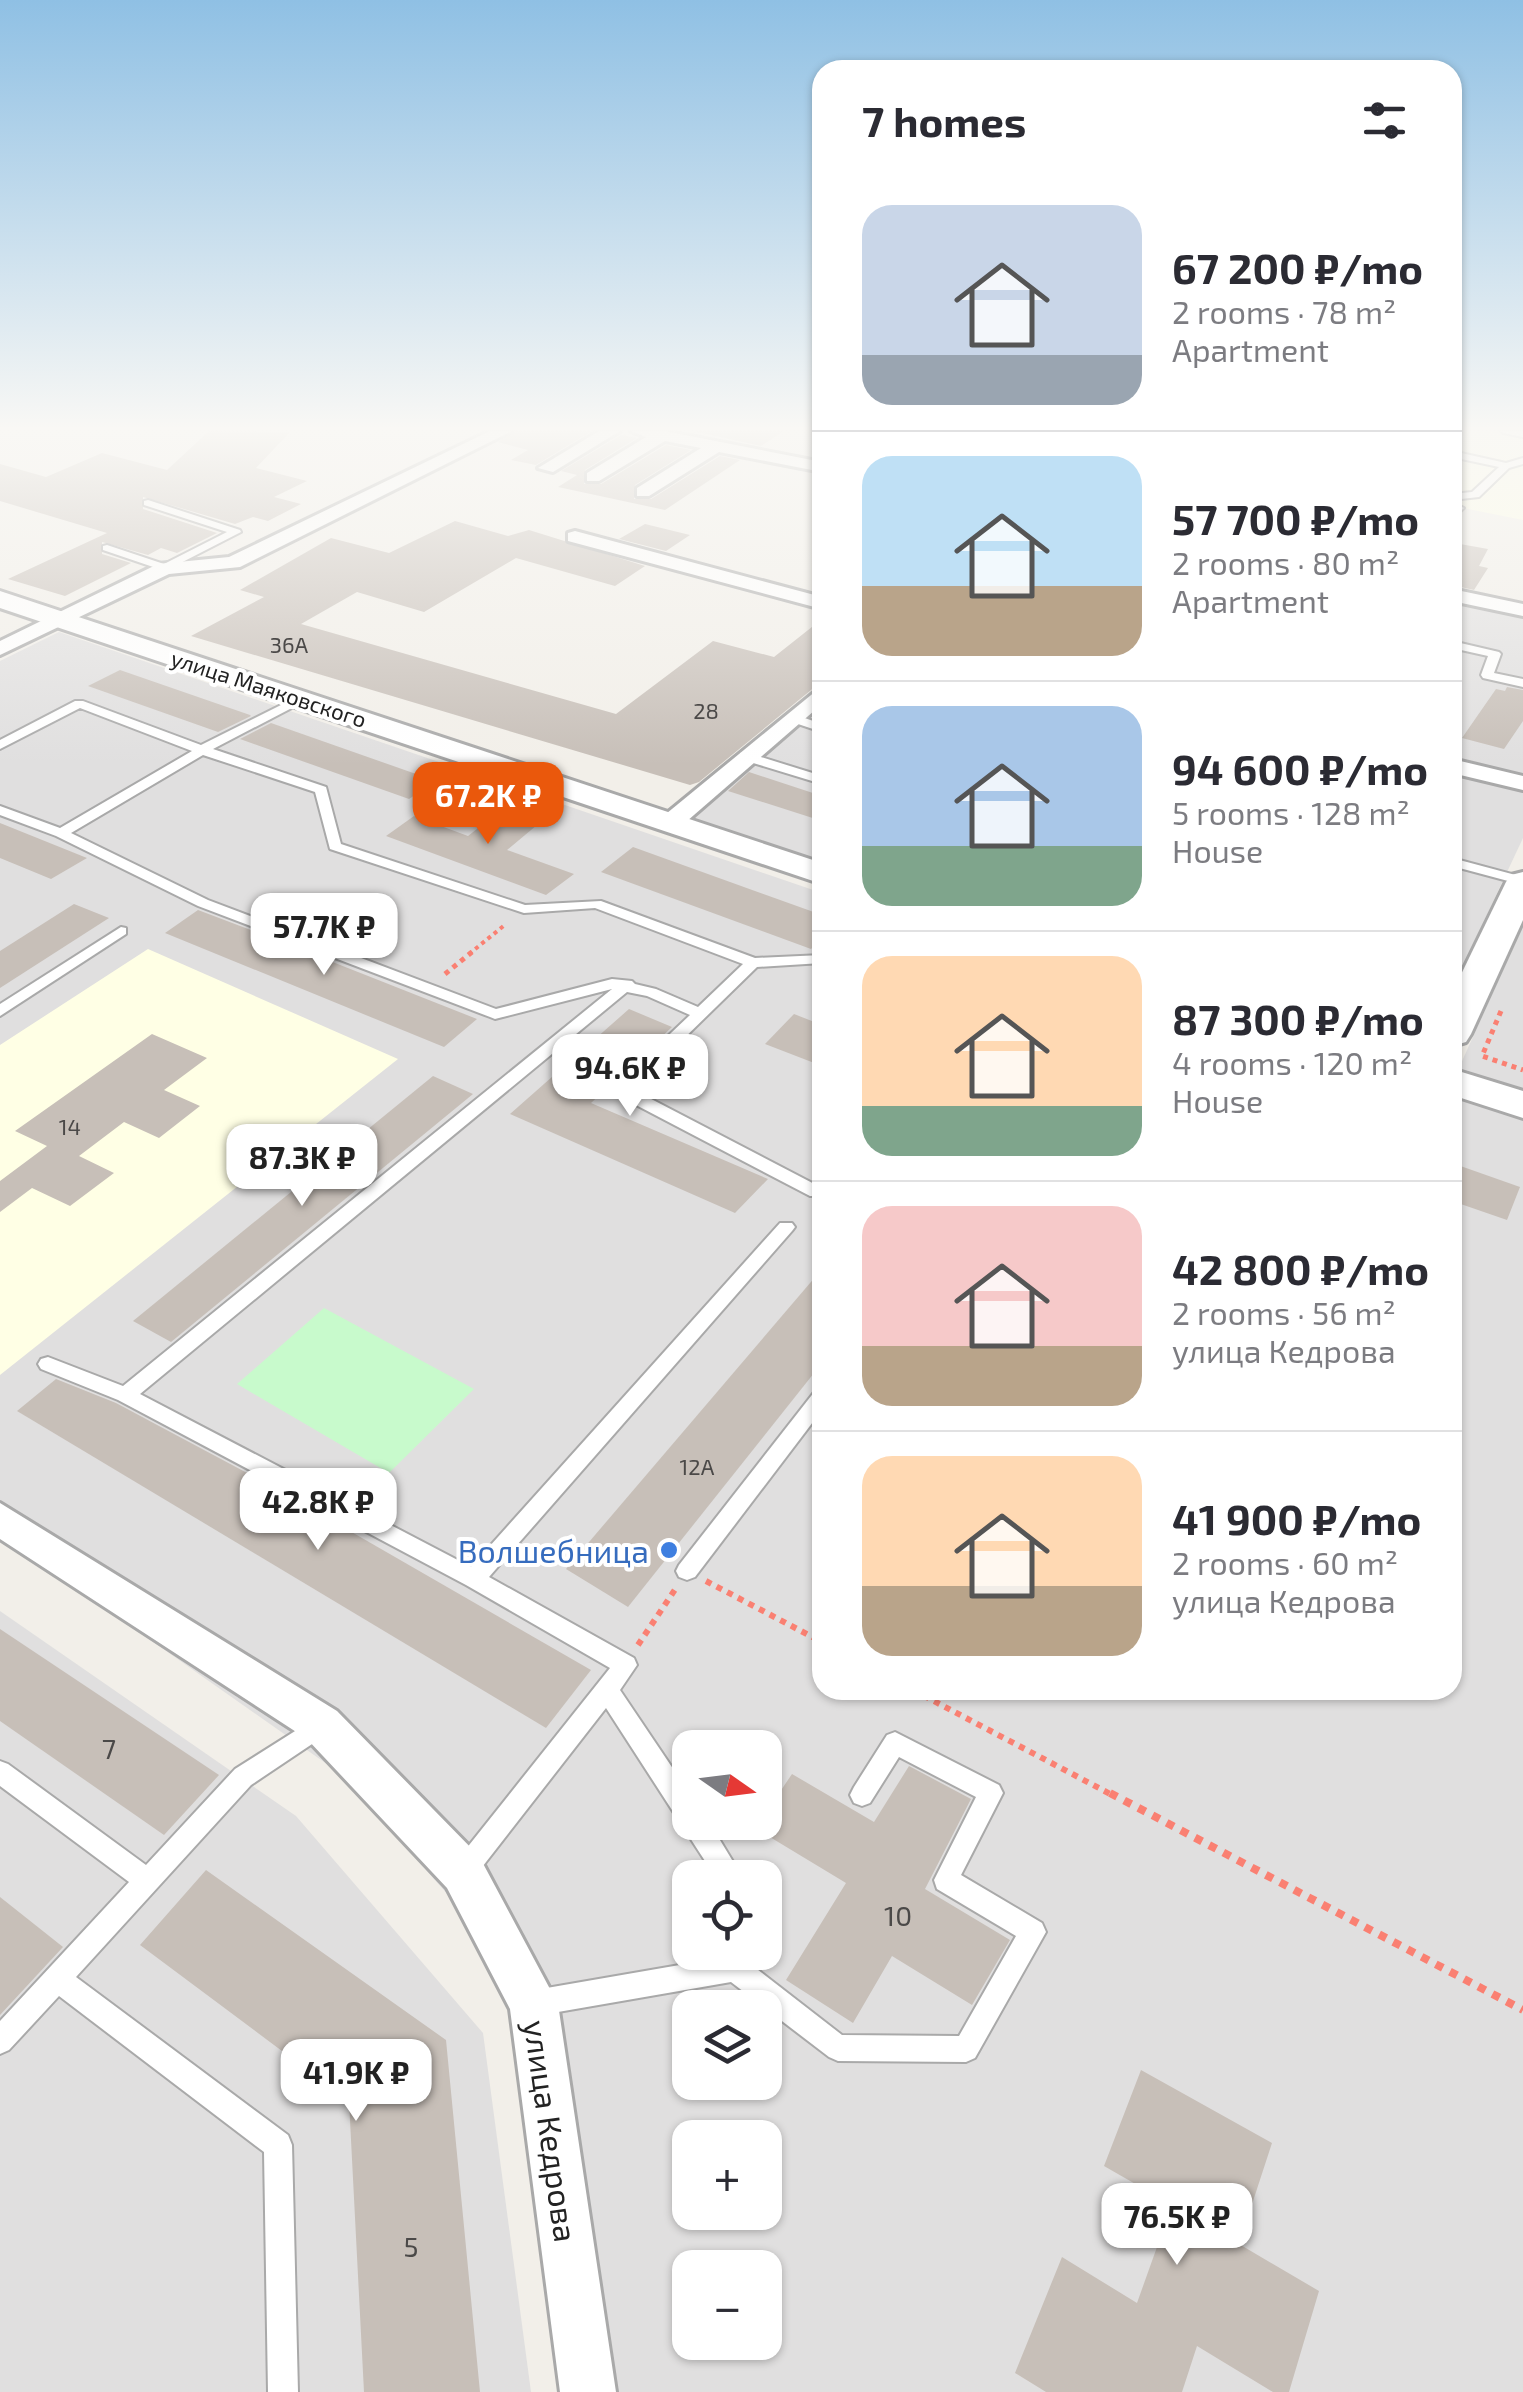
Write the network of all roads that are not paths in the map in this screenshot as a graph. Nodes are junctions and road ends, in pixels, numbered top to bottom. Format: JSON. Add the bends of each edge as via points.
{"nodes":[{"id":1,"x":215,"y":543,"type":"edge"},
{"id":2,"x":271,"y":543,"type":"edge"},
{"id":3,"x":595,"y":543,"type":"edge"},
{"id":4,"x":106,"y":548,"type":"dead end"},
{"id":5,"x":165,"y":568,"type":"junction"},
{"id":6,"x":1462,"y":597,"type":"edge"},
{"id":7,"x":0,"y":600,"type":"edge"},
{"id":8,"x":812,"y":600,"type":"edge"},
{"id":9,"x":1523,"y":610,"type":"edge"},
{"id":10,"x":65,"y":620,"type":"junction"},
{"id":11,"x":1462,"y":646,"type":"edge"},
{"id":12,"x":0,"y":649,"type":"edge"},
{"id":13,"x":1523,"y":683,"type":"edge"},
{"id":14,"x":303,"y":699,"type":"junction"},
{"id":15,"x":812,"y":701,"type":"edge"},
{"id":16,"x":792,"y":718,"type":"junction"},
{"id":17,"x":812,"y":725,"type":"edge"},
{"id":18,"x":0,"y":745,"type":"edge"},
{"id":19,"x":202,"y":750,"type":"junction"},
{"id":20,"x":745,"y":756,"type":"junction"},
{"id":21,"x":1462,"y":768,"type":"edge"},
{"id":22,"x":812,"y":777,"type":"edge"},
{"id":23,"x":1523,"y":783,"type":"edge"},
{"id":24,"x":0,"y":810,"type":"edge"},
{"id":25,"x":670,"y":823,"type":"junction"},
{"id":26,"x":61,"y":833,"type":"junction"},
{"id":27,"x":1462,"y":865,"type":"edge"},
{"id":28,"x":812,"y":871,"type":"edge"},
{"id":29,"x":1523,"y":881,"type":"edge"},
{"id":30,"x":121,"y":931,"type":"dead end"},
{"id":31,"x":812,"y":959,"type":"edge"},
{"id":32,"x":753,"y":962,"type":"junction"},
{"id":33,"x":628,"y":984,"type":"junction"},
{"id":34,"x":0,"y":1011,"type":"edge"},
{"id":35,"x":1462,"y":1012,"type":"edge"},
{"id":36,"x":700,"y":1014,"type":"junction"},
{"id":37,"x":1467,"y":1069,"type":"edge"},
{"id":38,"x":1523,"y":1104,"type":"edge"},
{"id":39,"x":812,"y":1190,"type":"edge"},
{"id":40,"x":786,"y":1227,"type":"dead end"},
{"id":41,"x":48,"y":1364,"type":"dead end"},
{"id":42,"x":126,"y":1395,"type":"junction"},
{"id":43,"x":812,"y":1409,"type":"edge"},
{"id":44,"x":0,"y":1519,"type":"edge"},
{"id":45,"x":687,"y":1571,"type":"road end"},
{"id":46,"x":474,"y":1579,"type":"junction"},
{"id":47,"x":606,"y":1690,"type":"junction"},
{"id":48,"x":322,"y":1725,"type":"junction"},
{"id":49,"x":0,"y":1772,"type":"edge"},
{"id":50,"x":672,"y":1788,"type":"edge"},
{"id":51,"x":862,"y":1795,"type":"dead end"},
{"id":52,"x":463,"y":1872,"type":"junction"},
{"id":53,"x":145,"y":1879,"type":"junction"},
{"id":54,"x":692,"y":1970,"type":"edge"},
{"id":55,"x":749,"y":1970,"type":"edge"},
{"id":56,"x":57,"y":1979,"type":"junction"},
{"id":57,"x":534,"y":2004,"type":"junction"},
{"id":58,"x":0,"y":2041,"type":"edge"},
{"id":59,"x":283,"y":2392,"type":"edge"},
{"id":60,"x":588,"y":2392,"type":"edge"}],
"edges":[{"from":1,"to":5,"type":"lane"},
{"from":2,"to":5,"type":"street","via":[[233,563]]},
{"from":3,"to":8,"type":"street"},
{"from":4,"to":5,"type":"lane"},
{"from":5,"to":10,"type":"street"},
{"from":6,"to":9,"type":"street"},
{"from":7,"to":10,"type":"street","name":"улица Маяковского"},
{"from":10,"to":12,"type":"street"},
{"from":10,"to":14,"type":"street","name":"улица Маяковского"},
{"from":11,"to":13,"type":"lane","via":[[1495,654],[1487,675]]},
{"from":14,"to":19,"type":"lane"},
{"from":14,"to":25,"type":"street","name":"улица Маяковского"},
{"from":15,"to":16,"type":"street"},
{"from":16,"to":17,"type":"lane"},
{"from":16,"to":20,"type":"street"},
{"from":18,"to":19,"type":"lane","via":[[79,704]]},
{"from":19,"to":26,"type":"lane"},
{"from":19,"to":32,"type":"lane","via":[[320,790],[334,846],[524,909],[596,904]]},
{"from":20,"to":22,"type":"lane"},
{"from":20,"to":25,"type":"street"},
{"from":21,"to":23,"type":"street"},
{"from":24,"to":26,"type":"lane"},
{"from":25,"to":28,"type":"street","name":"улица Маяковского"},
{"from":26,"to":33,"type":"lane","via":[[203,903],[495,1014]]},
{"from":27,"to":29,"type":"lane"},
{"from":29,"to":35,"type":"street"},
{"from":30,"to":34,"type":"lane"},
{"from":31,"to":32,"type":"lane"},
{"from":32,"to":36,"type":"lane"},
{"from":33,"to":36,"type":"lane"},
{"from":33,"to":42,"type":"lane"},
{"from":36,"to":39,"type":"lane","via":[[621,1090]]},
{"from":37,"to":38,"type":"street"},
{"from":40,"to":46,"type":"lane"},
{"from":41,"to":42,"type":"lane"},
{"from":42,"to":46,"type":"lane"},
{"from":43,"to":45,"type":"lane"},
{"from":44,"to":48,"type":"street","name":"улица Кедрова"},
{"from":46,"to":47,"type":"lane","via":[[626,1665]]},
{"from":47,"to":50,"type":"lane"},
{"from":47,"to":52,"type":"lane"},
{"from":48,"to":52,"type":"street","name":"улица Кедрова"},
{"from":48,"to":53,"type":"lane","via":[[242,1777]]},
{"from":49,"to":53,"type":"lane"},
{"from":51,"to":55,"type":"lane","via":[[895,1743],[991,1794],[946,1880],[1032,1932],[966,2050],[838,2048]]},
{"from":52,"to":57,"type":"street","name":"улица Кедрова"},
{"from":53,"to":56,"type":"lane"},
{"from":54,"to":57,"type":"lane"},
{"from":56,"to":58,"type":"lane"},
{"from":56,"to":59,"type":"lane","via":[[278,2145]]},
{"from":57,"to":60,"type":"street","name":"улица Кедрова"}]}
